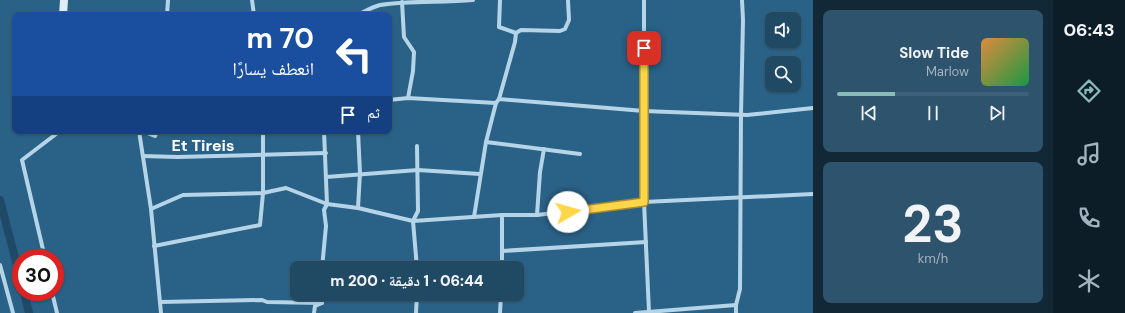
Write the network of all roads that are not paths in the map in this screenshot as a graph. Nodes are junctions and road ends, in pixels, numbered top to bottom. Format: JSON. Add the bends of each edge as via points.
{"nodes":[{"id":1,"x":64,"y":0,"type":"edge"},
{"id":2,"x":168,"y":0,"type":"edge"},
{"id":3,"x":252,"y":0,"type":"edge"},
{"id":4,"x":473,"y":0,"type":"edge"},
{"id":5,"x":500,"y":0,"type":"edge"},
{"id":6,"x":568,"y":0,"type":"edge"},
{"id":7,"x":644,"y":0,"type":"edge"},
{"id":8,"x":742,"y":0,"type":"edge"},
{"id":9,"x":458,"y":1,"type":"edge"},
{"id":10,"x":379,"y":2,"type":"edge"},
{"id":11,"x":402,"y":2,"type":"junction"},
{"id":12,"x":64,"y":12,"type":"edge"},
{"id":13,"x":167,"y":12,"type":"edge"},
{"id":14,"x":254,"y":12,"type":"edge"},
{"id":15,"x":362,"y":12,"type":"edge"},
{"id":16,"x":516,"y":33,"type":"junction"},
{"id":17,"x":408,"y":98,"type":"junction"},
{"id":18,"x":392,"y":100,"type":"edge"},
{"id":19,"x":497,"y":101,"type":"junction"},
{"id":20,"x":813,"y":108,"type":"edge"},
{"id":21,"x":644,"y":111,"type":"junction"},
{"id":22,"x":741,"y":114,"type":"junction"},
{"id":23,"x":56,"y":134,"type":"edge"},
{"id":24,"x":141,"y":134,"type":"edge"},
{"id":25,"x":263,"y":134,"type":"edge"},
{"id":26,"x":324,"y":134,"type":"edge"},
{"id":27,"x":358,"y":134,"type":"edge"},
{"id":28,"x":486,"y":142,"type":"junction"},
{"id":29,"x":417,"y":146,"type":"dead end"},
{"id":30,"x":544,"y":150,"type":"junction"},
{"id":31,"x":326,"y":153,"type":"junction"},
{"id":32,"x":264,"y":154,"type":"junction"},
{"id":33,"x":580,"y":154,"type":"dead end"},
{"id":34,"x":143,"y":156,"type":"junction"},
{"id":35,"x":418,"y":170,"type":"junction"},
{"id":36,"x":360,"y":174,"type":"junction"},
{"id":37,"x":480,"y":174,"type":"junction"},
{"id":38,"x":326,"y":177,"type":"junction"},
{"id":39,"x":263,"y":193,"type":"junction"},
{"id":40,"x":813,"y":194,"type":"edge"},
{"id":41,"x":740,"y":198,"type":"junction"},
{"id":42,"x":644,"y":202,"type":"junction"},
{"id":43,"x":327,"y":204,"type":"junction"},
{"id":44,"x":358,"y":208,"type":"junction"},
{"id":45,"x":151,"y":209,"type":"junction"},
{"id":46,"x":502,"y":215,"type":"junction"},
{"id":47,"x":537,"y":215,"type":"junction"},
{"id":48,"x":474,"y":217,"type":"junction"},
{"id":49,"x":413,"y":221,"type":"junction"},
{"id":50,"x":646,"y":242,"type":"junction"},
{"id":51,"x":154,"y":246,"type":"junction"},
{"id":52,"x":43,"y":249,"type":"edge"},
{"id":53,"x":502,"y":251,"type":"junction"},
{"id":54,"x":323,"y":261,"type":"edge"},
{"id":55,"x":416,"y":261,"type":"edge"},
{"id":56,"x":502,"y":261,"type":"edge"},
{"id":57,"x":0,"y":265,"type":"edge"},
{"id":58,"x":54,"y":301,"type":"edge"},
{"id":59,"x":417,"y":301,"type":"edge"},
{"id":60,"x":501,"y":301,"type":"edge"},
{"id":61,"x":160,"y":302,"type":"junction"},
{"id":62,"x":322,"y":303,"type":"joint"},
{"id":63,"x":736,"y":305,"type":"junction"},
{"id":64,"x":649,"y":312,"type":"junction"},
{"id":65,"x":13,"y":313,"type":"edge"},
{"id":66,"x":57,"y":313,"type":"edge"},
{"id":67,"x":161,"y":313,"type":"edge"},
{"id":68,"x":314,"y":313,"type":"edge"},
{"id":69,"x":416,"y":313,"type":"edge"},
{"id":70,"x":500,"y":313,"type":"edge"},
{"id":71,"x":636,"y":313,"type":"edge"},
{"id":72,"x":736,"y":313,"type":"edge"}],
"edges":[{"from":1,"to":12,"type":"street"},
{"from":2,"to":13,"type":"street"},
{"from":3,"to":14,"type":"street"},
{"from":4,"to":9,"type":"street"},
{"from":5,"to":16,"type":"street","via":[[499,27]]},
{"from":6,"to":16,"type":"street","via":[[569,20],[565,29],[522,30]]},
{"from":7,"to":21,"type":"street"},
{"from":8,"to":22,"type":"street"},
{"from":9,"to":11,"type":"street"},
{"from":10,"to":11,"type":"street"},
{"from":10,"to":15,"type":"street"},
{"from":11,"to":17,"type":"street","via":[[404,37],[414,52]]},
{"from":16,"to":19,"type":"street"},
{"from":17,"to":18,"type":"street"},
{"from":17,"to":19,"type":"street"},
{"from":19,"to":21,"type":"street"},
{"from":19,"to":28,"type":"street"},
{"from":20,"to":22,"type":"street"},
{"from":21,"to":22,"type":"street"},
{"from":21,"to":42,"type":"street"},
{"from":22,"to":41,"type":"street"},
{"from":23,"to":52,"type":"street","via":[[22,160]]},
{"from":24,"to":34,"type":"street"},
{"from":25,"to":32,"type":"street"},
{"from":26,"to":31,"type":"street"},
{"from":27,"to":36,"type":"street"},
{"from":28,"to":30,"type":"street"},
{"from":28,"to":37,"type":"street"},
{"from":29,"to":35,"type":"street"},
{"from":30,"to":33,"type":"street"},
{"from":30,"to":47,"type":"street"},
{"from":31,"to":32,"type":"street"},
{"from":31,"to":38,"type":"street"},
{"from":32,"to":34,"type":"street"},
{"from":32,"to":39,"type":"street"},
{"from":34,"to":45,"type":"street"},
{"from":35,"to":36,"type":"street"},
{"from":35,"to":37,"type":"street"},
{"from":35,"to":49,"type":"street","via":[[418,211]]},
{"from":36,"to":38,"type":"street"},
{"from":36,"to":44,"type":"street"},
{"from":37,"to":48,"type":"street"},
{"from":38,"to":43,"type":"street"},
{"from":39,"to":43,"type":"street","via":[[286,188]]},
{"from":39,"to":45,"type":"street","via":[[183,195]]},
{"from":39,"to":51,"type":"street","via":[[260,225]]},
{"from":40,"to":41,"type":"street"},
{"from":41,"to":42,"type":"street"},
{"from":41,"to":63,"type":"street","via":[[740,289]]},
{"from":42,"to":47,"type":"street"},
{"from":42,"to":50,"type":"street"},
{"from":43,"to":44,"type":"street"},
{"from":43,"to":54,"type":"street","via":[[324,210],[326,226]]},
{"from":44,"to":49,"type":"street"},
{"from":45,"to":51,"type":"street"},
{"from":46,"to":47,"type":"street"},
{"from":46,"to":48,"type":"street"},
{"from":46,"to":53,"type":"street"},
{"from":48,"to":49,"type":"street"},
{"from":49,"to":55,"type":"street"},
{"from":50,"to":53,"type":"street"},
{"from":50,"to":64,"type":"street"},
{"from":51,"to":61,"type":"street"},
{"from":53,"to":56,"type":"street"},
{"from":57,"to":65,"type":"street"},
{"from":58,"to":66,"type":"street"},
{"from":59,"to":69,"type":"street"},
{"from":60,"to":70,"type":"street"},
{"from":61,"to":62,"type":"street","via":[[262,300]]},
{"from":61,"to":67,"type":"street"},
{"from":62,"to":68,"type":"street","via":[[315,306]]},
{"from":63,"to":64,"type":"street"},
{"from":63,"to":72,"type":"street"},
{"from":64,"to":71,"type":"street"}]}
